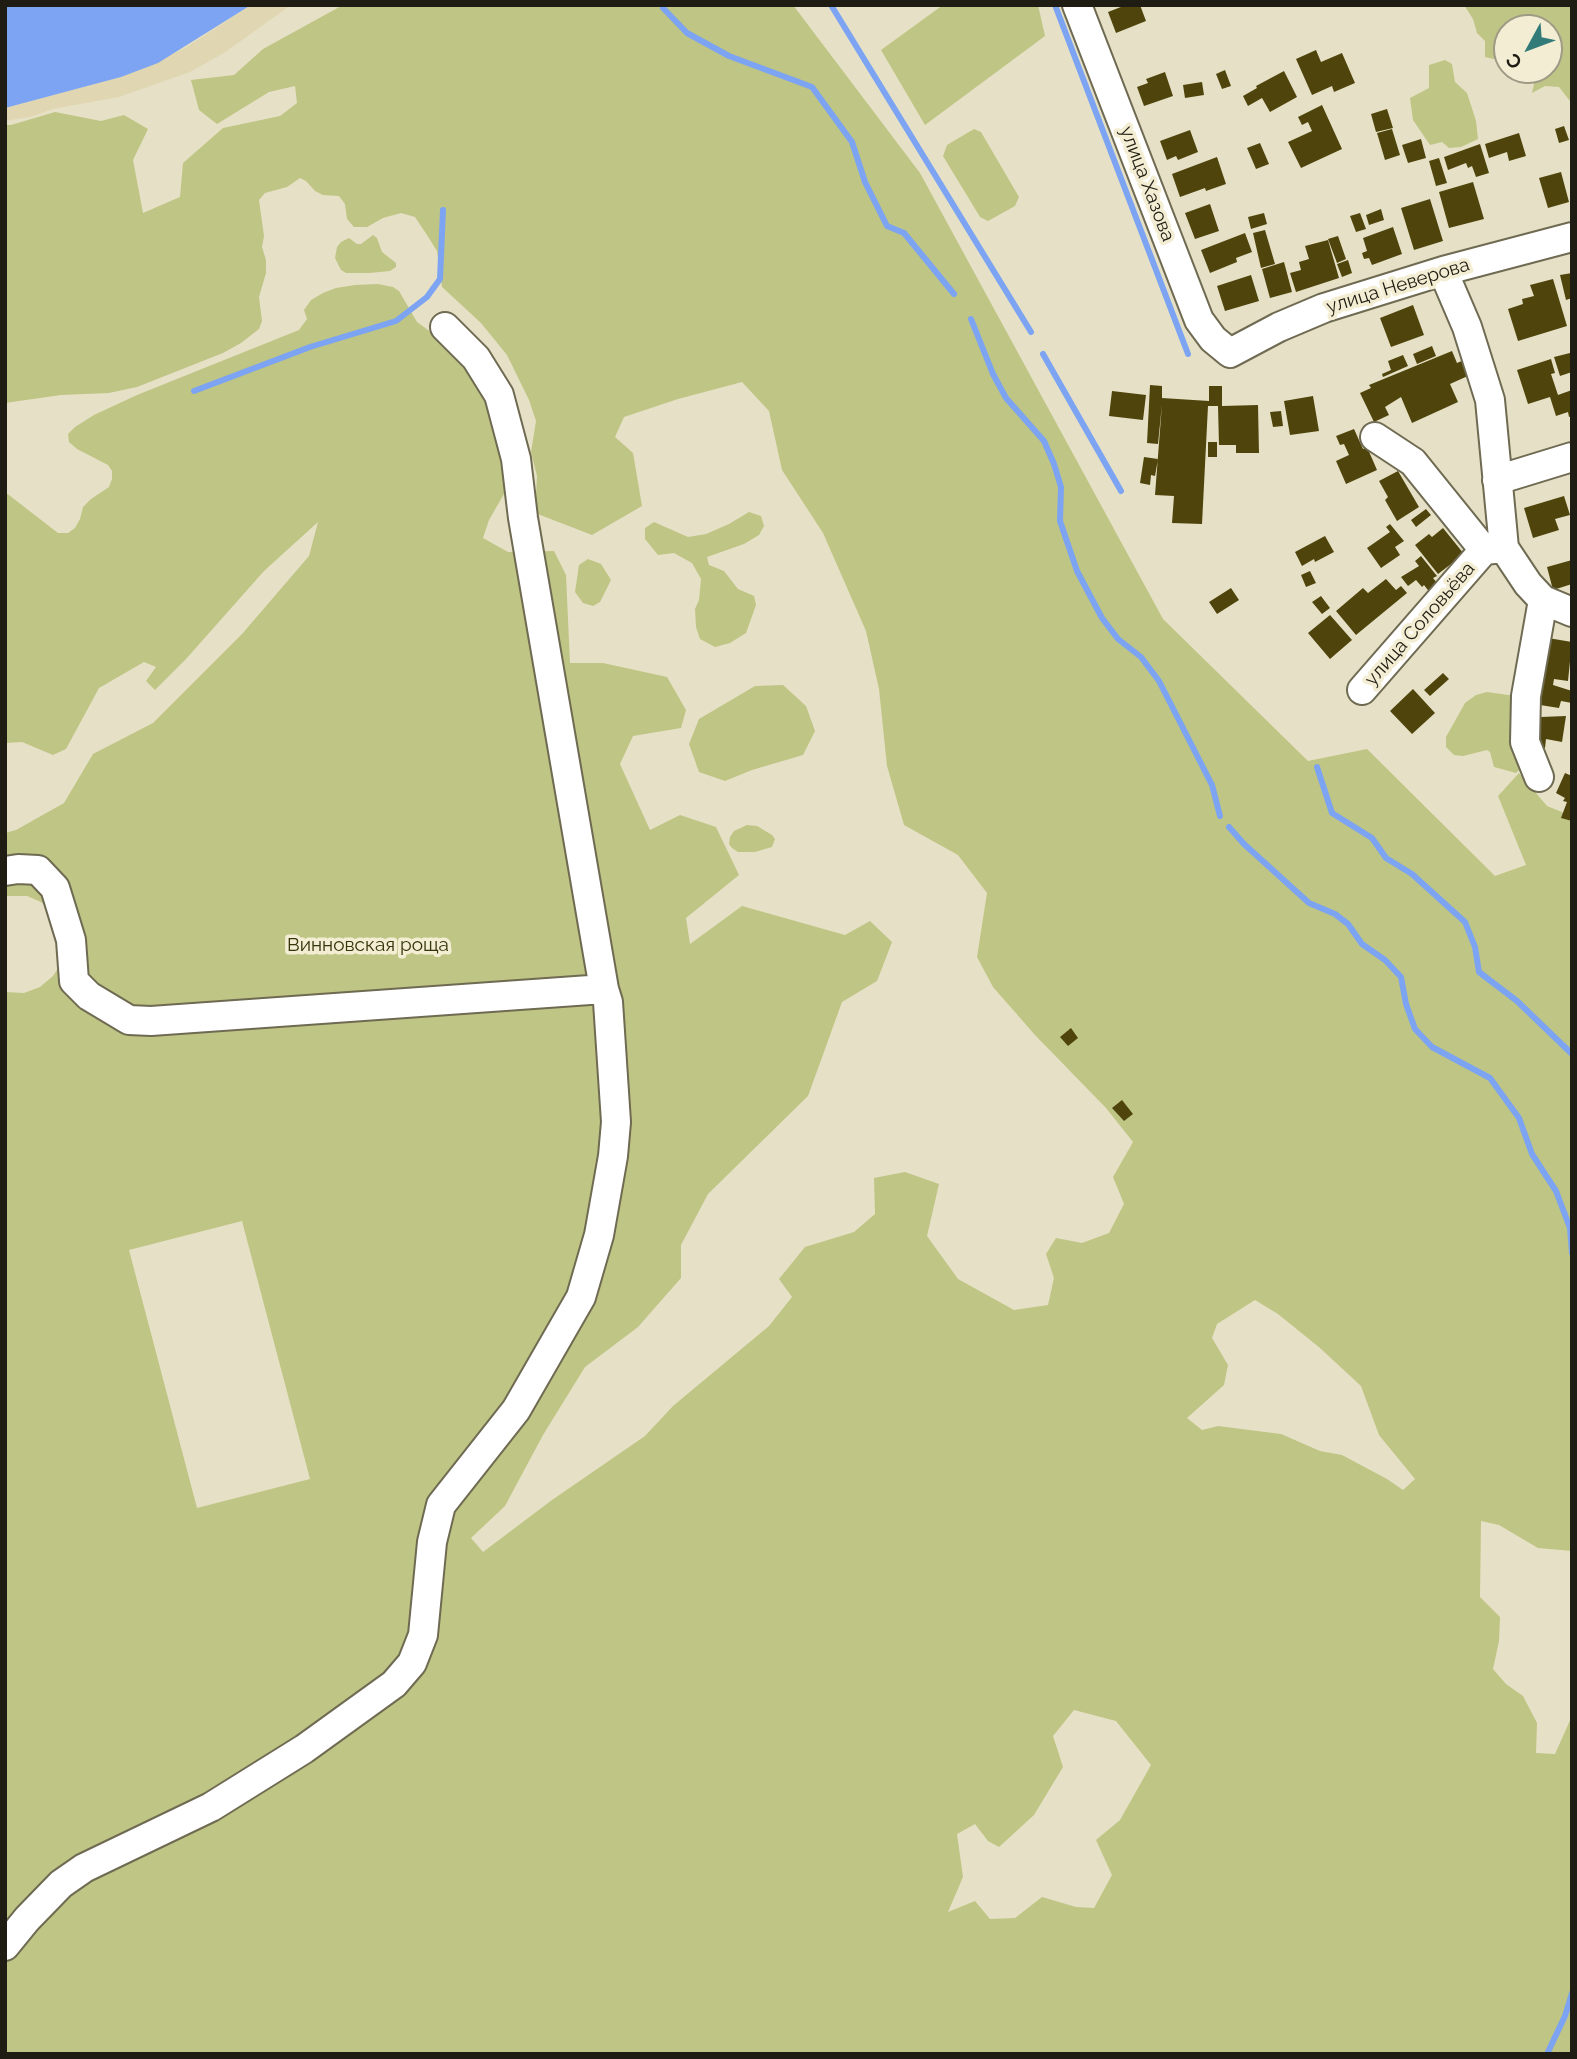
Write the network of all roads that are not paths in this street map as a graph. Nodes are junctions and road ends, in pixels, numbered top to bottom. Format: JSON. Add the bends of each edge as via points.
{"nodes":[{"id":1,"x":1077,"y":5,"type":"edge"},
{"id":2,"x":1572,"y":237,"type":"edge"},
{"id":3,"x":1443,"y":271,"type":"junction"},
{"id":4,"x":444,"y":327,"type":"dead end"},
{"id":5,"x":1230,"y":353,"type":"joint"},
{"id":6,"x":1375,"y":437,"type":"dead end"},
{"id":7,"x":1572,"y":457,"type":"edge"},
{"id":8,"x":1497,"y":480,"type":"junction"},
{"id":9,"x":1494,"y":549,"type":"junction"},
{"id":10,"x":1543,"y":600,"type":"junction"},
{"id":11,"x":1572,"y":612,"type":"edge"},
{"id":12,"x":1362,"y":690,"type":"dead end"},
{"id":13,"x":1539,"y":777,"type":"dead end"},
{"id":14,"x":5,"y":871,"type":"edge"},
{"id":15,"x":604,"y":989,"type":"junction"},
{"id":16,"x":5,"y":1946,"type":"edge"}],
"edges":[{"from":1,"to":5,"type":"street","name":"улица Хазова","via":[[1199,320]]},
{"from":2,"to":3,"type":"street","name":"улица Неверова"},
{"from":3,"to":5,"type":"street","name":"улица Неверова","via":[[1324,308]]},
{"from":3,"to":8,"type":"street","via":[[1490,400]]},
{"from":4,"to":15,"type":"street","via":[[476,358],[499,395],[516,459]]},
{"from":6,"to":9,"type":"street","via":[[1413,462]]},
{"from":7,"to":8,"type":"street"},
{"from":8,"to":9,"type":"street"},
{"from":9,"to":10,"type":"street"},
{"from":9,"to":12,"type":"street","name":"улица Соловьёва"},
{"from":10,"to":11,"type":"street"},
{"from":10,"to":13,"type":"street","via":[[1526,696],[1525,742]]},
{"from":14,"to":15,"type":"street","via":[[38,870],[55,888],[71,940],[74,981],[89,996],[129,1020]]},
{"from":15,"to":16,"type":"street","via":[[611,1032],[615,1133],[598,1235],[581,1297],[516,1410],[442,1505],[432,1542],[423,1635],[412,1663],[394,1684],[304,1749],[211,1807],[72,1876]]}]}
